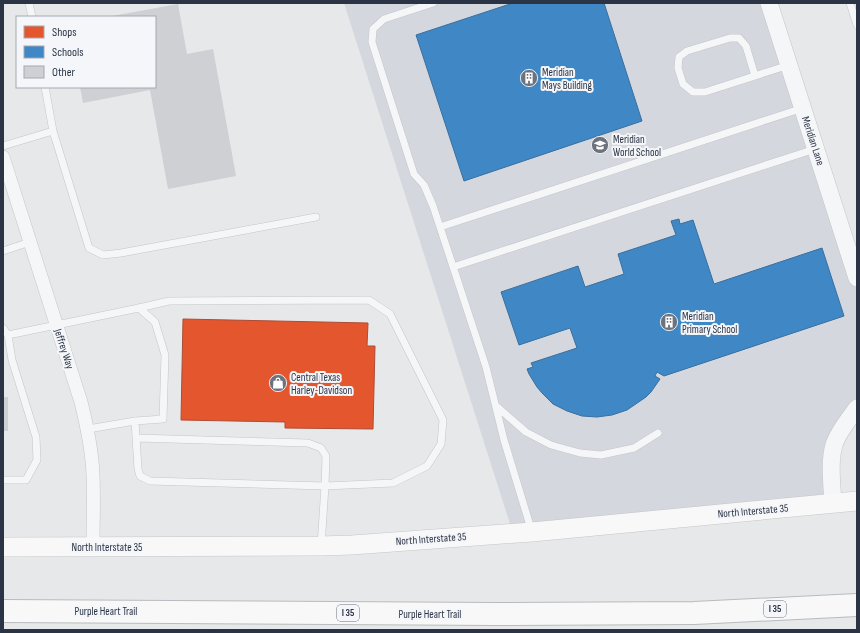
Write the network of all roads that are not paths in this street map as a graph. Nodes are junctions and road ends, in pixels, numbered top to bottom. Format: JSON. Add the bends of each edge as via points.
{"nodes":[{"id":1,"x":29,"y":3,"type":"edge"},
{"id":2,"x":433,"y":3,"type":"edge"},
{"id":3,"x":769,"y":3,"type":"edge"},
{"id":4,"x":850,"y":3,"type":"edge"},
{"id":5,"x":32,"y":16,"type":"edge"},
{"id":6,"x":857,"y":25,"type":"edge"},
{"id":7,"x":789,"y":65,"type":"junction"},
{"id":8,"x":755,"y":76,"type":"junction"},
{"id":9,"x":45,"y":88,"type":"edge"},
{"id":10,"x":803,"y":108,"type":"junction"},
{"id":11,"x":53,"y":131,"type":"junction"},
{"id":12,"x":3,"y":146,"type":"edge"},
{"id":13,"x":815,"y":149,"type":"junction"},
{"id":14,"x":3,"y":157,"type":"edge"},
{"id":15,"x":316,"y":217,"type":"dead end"},
{"id":16,"x":440,"y":227,"type":"junction"},
{"id":17,"x":30,"y":242,"type":"junction"},
{"id":18,"x":3,"y":251,"type":"edge"},
{"id":19,"x":453,"y":267,"type":"junction"},
{"id":20,"x":857,"y":278,"type":"edge"},
{"id":21,"x":139,"y":308,"type":"junction"},
{"id":22,"x":57,"y":325,"type":"junction"},
{"id":23,"x":3,"y":328,"type":"edge"},
{"id":24,"x":8,"y":335,"type":"junction"},
{"id":25,"x":496,"y":406,"type":"junction"},
{"id":26,"x":857,"y":408,"type":"edge"},
{"id":27,"x":135,"y":421,"type":"junction"},
{"id":28,"x":88,"y":429,"type":"junction"},
{"id":29,"x":658,"y":433,"type":"dead end"},
{"id":30,"x":136,"y":438,"type":"junction"},
{"id":31,"x":3,"y":480,"type":"edge"},
{"id":32,"x":832,"y":480,"type":"junction"},
{"id":33,"x":324,"y":486,"type":"junction"},
{"id":34,"x":857,"y":501,"type":"edge"},
{"id":35,"x":833,"y":503,"type":"junction"},
{"id":36,"x":810,"y":506,"type":"junction"},
{"id":37,"x":532,"y":532,"type":"junction"},
{"id":38,"x":321,"y":546,"type":"junction"},
{"id":39,"x":3,"y":547,"type":"edge"},
{"id":40,"x":93,"y":547,"type":"junction"},
{"id":41,"x":857,"y":605,"type":"edge"},
{"id":42,"x":3,"y":611,"type":"edge"}],
"edges":[{"from":1,"to":5,"type":"lane"},
{"from":2,"to":16,"type":"lane","via":[[384,19],[373,29],[372,42],[414,174],[424,185]]},
{"from":3,"to":7,"type":"street","name":"Meridian Lane"},
{"from":4,"to":6,"type":"lane"},
{"from":7,"to":8,"type":"lane"},
{"from":7,"to":10,"type":"street","name":"Meridian Lane"},
{"from":8,"to":8,"type":"lane","via":[[705,92],[693,92],[683,84],[678,68],[679,57],[687,51],[730,38],[739,38],[746,46]]},
{"from":9,"to":11,"type":"lane"},
{"from":10,"to":13,"type":"street","name":"Meridian Lane"},
{"from":10,"to":16,"type":"lane"},
{"from":11,"to":12,"type":"lane"},
{"from":11,"to":15,"type":"lane","via":[[89,248],[103,255]]},
{"from":13,"to":19,"type":"lane"},
{"from":13,"to":20,"type":"street","name":"Meridian Lane"},
{"from":14,"to":17,"type":"street","name":"Jeffrey Way"},
{"from":16,"to":19,"type":"lane"},
{"from":17,"to":18,"type":"lane"},
{"from":17,"to":22,"type":"street","name":"Jeffrey Way"},
{"from":19,"to":25,"type":"lane"},
{"from":21,"to":22,"type":"lane"},
{"from":21,"to":27,"type":"lane","via":[[155,322],[165,355],[162,419]]},
{"from":21,"to":33,"type":"lane","via":[[169,301],[369,300],[390,314],[443,420],[441,444],[427,466],[393,483]]},
{"from":22,"to":24,"type":"lane"},
{"from":22,"to":28,"type":"street","name":"Jeffrey Way"},
{"from":23,"to":24,"type":"lane"},
{"from":24,"to":31,"type":"lane","via":[[12,360],[36,437],[37,460],[26,480]]},
{"from":25,"to":29,"type":"lane","via":[[526,432],[551,445],[580,453],[602,455],[634,448]]},
{"from":25,"to":37,"type":"lane"},
{"from":26,"to":32,"type":"street","via":[[834,444],[831,461]]},
{"from":27,"to":28,"type":"lane"},
{"from":27,"to":30,"type":"lane"},
{"from":28,"to":40,"type":"street","name":"Jeffrey Way","via":[[93,475]]},
{"from":30,"to":33,"type":"lane","via":[[140,476],[150,481]]},
{"from":30,"to":33,"type":"lane","via":[[308,444],[321,448],[326,456]]},
{"from":32,"to":35,"type":"street"},
{"from":32,"to":36,"type":"street","via":[[825,495]]},
{"from":33,"to":38,"type":"lane"},
{"from":34,"to":35,"type":"main road","name":"North Interstate 35"},
{"from":35,"to":36,"type":"main road","name":"North Interstate 35"},
{"from":36,"to":37,"type":"main road","name":"North Interstate 35"},
{"from":37,"to":38,"type":"main road","name":"North Interstate 35"},
{"from":38,"to":40,"type":"main road","name":"North Interstate 35"},
{"from":39,"to":40,"type":"main road","name":"North Interstate 35"},
{"from":41,"to":42,"type":"highway","name":"Purple Heart Trail","number":"I 35","via":[[694,613]]}]}
